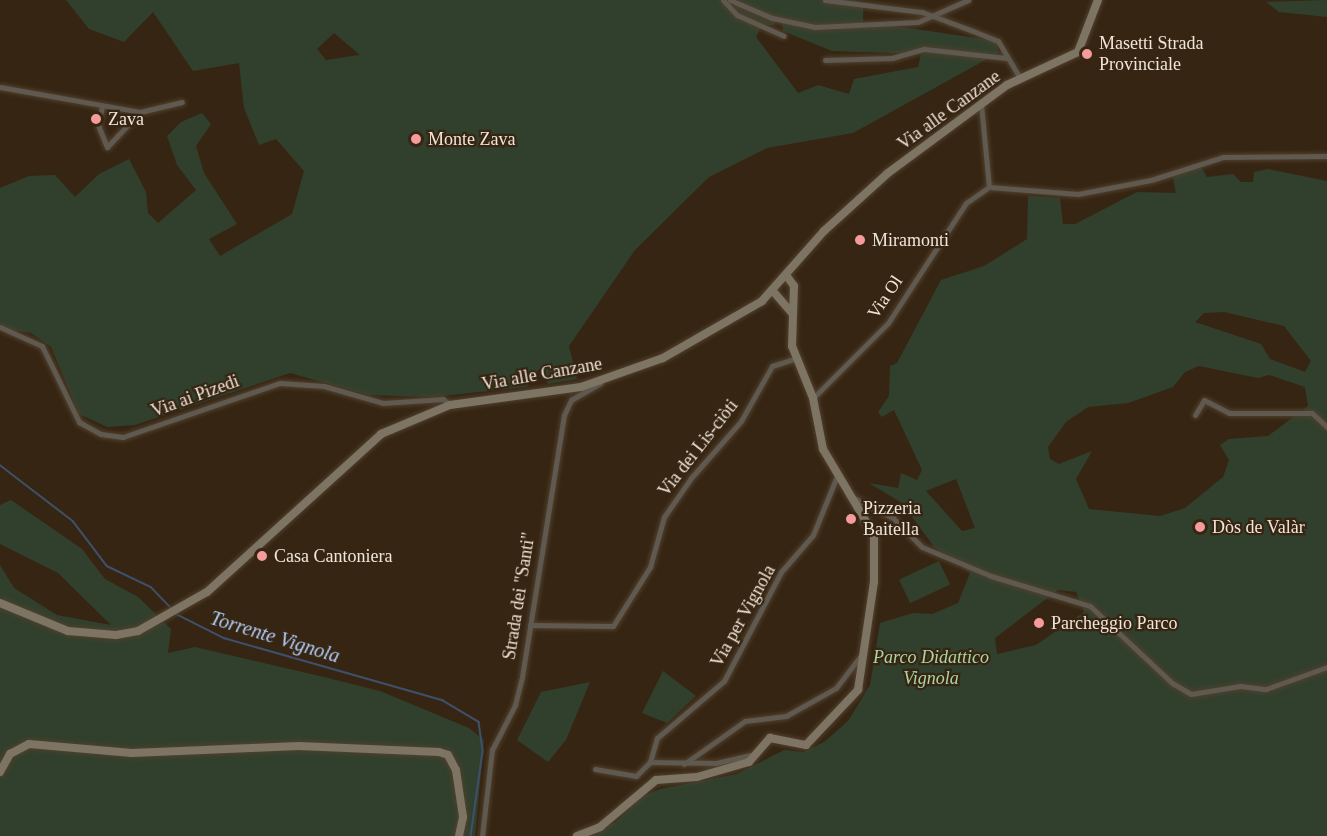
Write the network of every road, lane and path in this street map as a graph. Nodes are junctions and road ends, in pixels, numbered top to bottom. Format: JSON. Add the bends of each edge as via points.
{"nodes":[{"id":1,"x":723,"y":0,"type":"edge"},
{"id":2,"x":730,"y":0,"type":"edge"},
{"id":3,"x":825,"y":0,"type":"edge"},
{"id":4,"x":968,"y":0,"type":"edge"},
{"id":5,"x":1098,"y":0,"type":"edge"},
{"id":6,"x":955,"y":2,"type":"edge"},
{"id":7,"x":935,"y":18,"type":"junction"},
{"id":8,"x":784,"y":36,"type":"dead end"},
{"id":9,"x":1007,"y":58,"type":"junction"},
{"id":10,"x":825,"y":60,"type":"dead end"},
{"id":11,"x":1020,"y":78,"type":"junction"},
{"id":12,"x":0,"y":87,"type":"edge"},
{"id":13,"x":182,"y":102,"type":"dead end"},
{"id":14,"x":981,"y":104,"type":"junction"},
{"id":15,"x":102,"y":107,"type":"junction"},
{"id":16,"x":140,"y":112,"type":"junction"},
{"id":17,"x":1327,"y":156,"type":"edge"},
{"id":18,"x":989,"y":187,"type":"junction"},
{"id":19,"x":786,"y":275,"type":"junction"},
{"id":20,"x":772,"y":291,"type":"junction"},
{"id":21,"x":793,"y":315,"type":"junction"},
{"id":22,"x":0,"y":327,"type":"edge"},
{"id":23,"x":796,"y":358,"type":"junction"},
{"id":24,"x":608,"y":379,"type":"junction"},
{"id":25,"x":813,"y":398,"type":"junction"},
{"id":26,"x":450,"y":405,"type":"junction"},
{"id":27,"x":1195,"y":415,"type":"dead end"},
{"id":28,"x":1327,"y":427,"type":"edge"},
{"id":29,"x":837,"y":476,"type":"junction"},
{"id":30,"x":852,"y":498,"type":"junction"},
{"id":31,"x":0,"y":603,"type":"edge"},
{"id":32,"x":530,"y":625,"type":"junction"},
{"id":33,"x":868,"y":645,"type":"junction"},
{"id":34,"x":1327,"y":667,"type":"edge"},
{"id":35,"x":758,"y":753,"type":"junction"},
{"id":36,"x":650,"y":762,"type":"junction"},
{"id":37,"x":684,"y":764,"type":"junction"},
{"id":38,"x":595,"y":769,"type":"dead end"},
{"id":39,"x":0,"y":772,"type":"edge"},
{"id":40,"x":459,"y":836,"type":"edge"},
{"id":41,"x":482,"y":836,"type":"edge"},
{"id":42,"x":577,"y":836,"type":"edge"}],
"edges":[{"from":1,"to":8,"type":"street","via":[[737,15]]},
{"from":2,"to":7,"type":"street","via":[[772,18],[815,27]]},
{"from":3,"to":7,"type":"street"},
{"from":4,"to":6,"type":"street"},
{"from":5,"to":11,"type":"street","name":"Via alle Canzane","via":[[1078,52]]},
{"from":6,"to":7,"type":"street"},
{"from":7,"to":9,"type":"street","via":[[998,41]]},
{"from":9,"to":10,"type":"street","via":[[924,50],[892,58]]},
{"from":9,"to":11,"type":"street"},
{"from":11,"to":14,"type":"street","name":"Via alle Canzane"},
{"from":12,"to":15,"type":"street","via":[[90,99]]},
{"from":13,"to":16,"type":"street"},
{"from":14,"to":18,"type":"street"},
{"from":14,"to":19,"type":"street","name":"Via alle Canzane","via":[[854,201]]},
{"from":15,"to":16,"type":"street"},
{"from":15,"to":16,"type":"street","via":[[98,125],[107,147]]},
{"from":17,"to":18,"type":"street","via":[[1223,157],[1151,180],[1078,194]]},
{"from":18,"to":25,"type":"street","name":"Via Ol","via":[[966,203],[888,323]]},
{"from":19,"to":20,"type":"street","name":"Via alle Canzane"},
{"from":19,"to":21,"type":"street","via":[[794,286]]},
{"from":20,"to":21,"type":"street"},
{"from":20,"to":24,"type":"street","name":"Via alle Canzane","via":[[663,358]]},
{"from":21,"to":23,"type":"street"},
{"from":22,"to":26,"type":"street","name":"Via ai Pizedi","via":[[42,346],[80,422],[101,434],[123,437],[280,382],[324,386],[383,403],[443,399]]},
{"from":23,"to":25,"type":"street"},
{"from":23,"to":32,"type":"street","name":"Via dei Lis-ciòti","via":[[772,366],[741,422],[684,487],[664,517],[650,567],[613,626]]},
{"from":24,"to":26,"type":"street","name":"Via alle Canzane"},
{"from":24,"to":32,"type":"street","name":"Strada dei \"Santi\"","via":[[571,400],[564,415]]},
{"from":25,"to":29,"type":"street","via":[[820,440]]},
{"from":26,"to":31,"type":"street","name":"Via alle Canzane","via":[[381,434],[348,459],[258,548],[183,609],[158,623],[116,635],[91,634],[68,631]]},
{"from":27,"to":28,"type":"street","via":[[1204,400],[1229,413],[1312,413]]},
{"from":29,"to":30,"type":"street"},
{"from":29,"to":36,"type":"street","name":"Via per Vignola","via":[[813,536],[781,572],[724,681],[657,738]]},
{"from":30,"to":33,"type":"street","via":[[868,520],[876,558]]},
{"from":30,"to":34,"type":"street","via":[[893,518],[922,547],[991,576],[1090,606],[1172,683],[1191,694],[1240,686],[1266,689]]},
{"from":32,"to":41,"type":"street","name":"Strada dei \"Santi\"","via":[[515,705],[492,750]]},
{"from":33,"to":35,"type":"street","via":[[858,690],[833,722],[806,746],[770,738]]},
{"from":33,"to":37,"type":"street","via":[[836,688],[786,716],[745,721]]},
{"from":35,"to":37,"type":"street","via":[[735,761]]},
{"from":35,"to":42,"type":"street","via":[[722,772],[656,780],[600,827]]},
{"from":36,"to":37,"type":"street"},
{"from":36,"to":38,"type":"street","via":[[636,776]]},
{"from":39,"to":40,"type":"street","via":[[10,754],[29,744],[132,753],[299,746],[440,752],[448,755],[456,770],[463,818]]}]}
